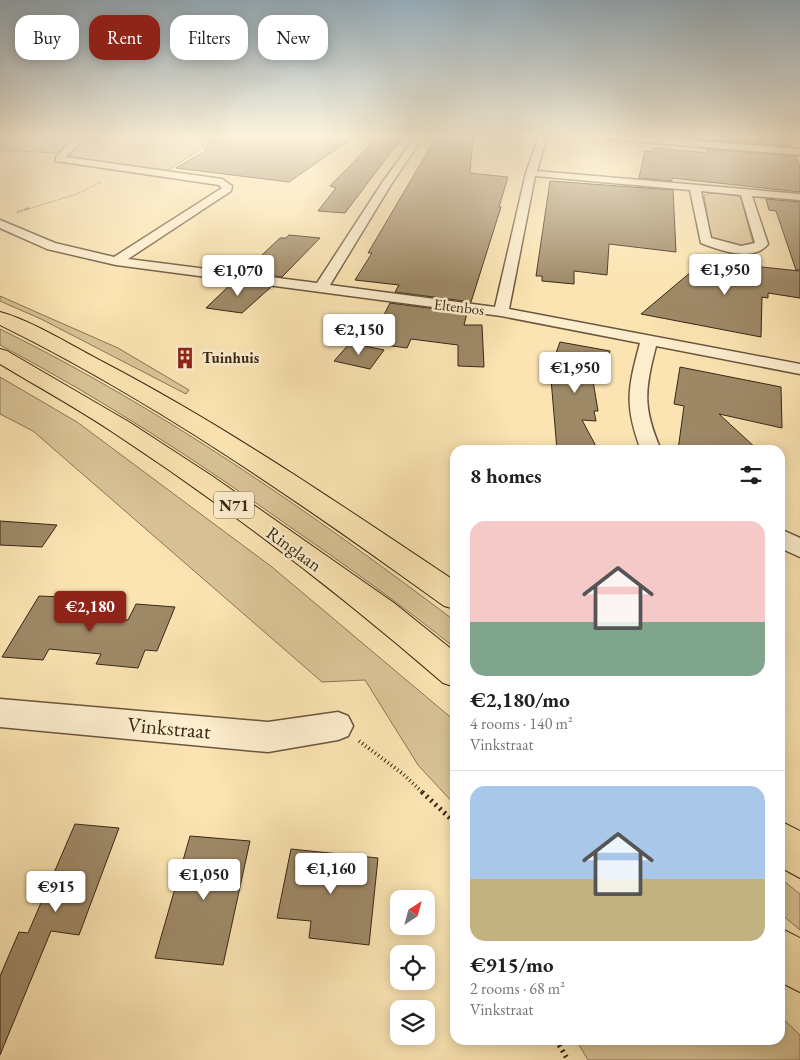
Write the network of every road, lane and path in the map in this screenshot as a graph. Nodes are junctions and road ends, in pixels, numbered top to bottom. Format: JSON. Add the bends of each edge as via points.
{"nodes":[{"id":1,"x":94,"y":185,"type":"edge"},
{"id":2,"x":227,"y":185,"type":"edge"},
{"id":3,"x":385,"y":185,"type":"edge"},
{"id":4,"x":528,"y":185,"type":"edge"},
{"id":5,"x":677,"y":185,"type":"edge"},
{"id":6,"x":695,"y":187,"type":"junction"},
{"id":7,"x":745,"y":192,"type":"junction"},
{"id":8,"x":800,"y":197,"type":"edge"},
{"id":9,"x":17,"y":212,"type":"dead end"},
{"id":10,"x":0,"y":224,"type":"edge"},
{"id":11,"x":116,"y":261,"type":"junction"},
{"id":12,"x":322,"y":289,"type":"junction"},
{"id":13,"x":500,"y":312,"type":"junction"},
{"id":14,"x":0,"y":318,"type":"edge"},
{"id":15,"x":649,"y":342,"type":"junction"},
{"id":16,"x":0,"y":355,"type":"edge"},
{"id":17,"x":800,"y":369,"type":"edge"},
{"id":18,"x":649,"y":445,"type":"edge"},
{"id":19,"x":785,"y":540,"type":"edge"},
{"id":20,"x":800,"y":548,"type":"edge"},
{"id":21,"x":450,"y":594,"type":"edge"},
{"id":22,"x":450,"y":668,"type":"edge"},
{"id":23,"x":0,"y":713,"type":"edge"},
{"id":24,"x":338,"y":726,"type":"joint"},
{"id":25,"x":450,"y":818,"type":"edge"},
{"id":26,"x":785,"y":845,"type":"edge"},
{"id":27,"x":800,"y":857,"type":"edge"},
{"id":28,"x":785,"y":956,"type":"edge"},
{"id":29,"x":800,"y":969,"type":"edge"},
{"id":30,"x":559,"y":1045,"type":"edge"},
{"id":31,"x":568,"y":1060,"type":"edge"}],
"edges":[{"from":1,"to":9,"type":"path","via":[[77,194]]},
{"from":2,"to":11,"type":"street","via":[[227,189]]},
{"from":3,"to":12,"type":"street"},
{"from":4,"to":13,"type":"street"},
{"from":5,"to":6,"type":"street"},
{"from":6,"to":7,"type":"street"},
{"from":6,"to":7,"type":"street","via":[[704,240],[721,246],[757,248],[762,244]]},
{"from":7,"to":8,"type":"street"},
{"from":10,"to":11,"type":"street","name":"Eltenbos","via":[[51,246]]},
{"from":11,"to":12,"type":"street","name":"Eltenbos"},
{"from":12,"to":13,"type":"street","name":"Eltenbos"},
{"from":13,"to":15,"type":"street","name":"Eltenbos"},
{"from":14,"to":21,"type":"highway","number":"N71","via":[[142,392],[229,444]]},
{"from":15,"to":17,"type":"street","name":"Eltenbos"},
{"from":15,"to":18,"type":"street","via":[[637,380],[636,396],[637,412]]},
{"from":16,"to":22,"type":"highway","name":"Ringlaan","number":"N71","via":[[121,427],[203,482],[383,612]]},
{"from":19,"to":20,"type":"street"},
{"from":23,"to":24,"type":"street","name":"Vinkstraat","via":[[268,736]]},
{"from":24,"to":25,"type":"path","via":[[403,774]]},
{"from":26,"to":27,"type":"highway"},
{"from":28,"to":29,"type":"highway"},
{"from":30,"to":31,"type":"path"}]}
